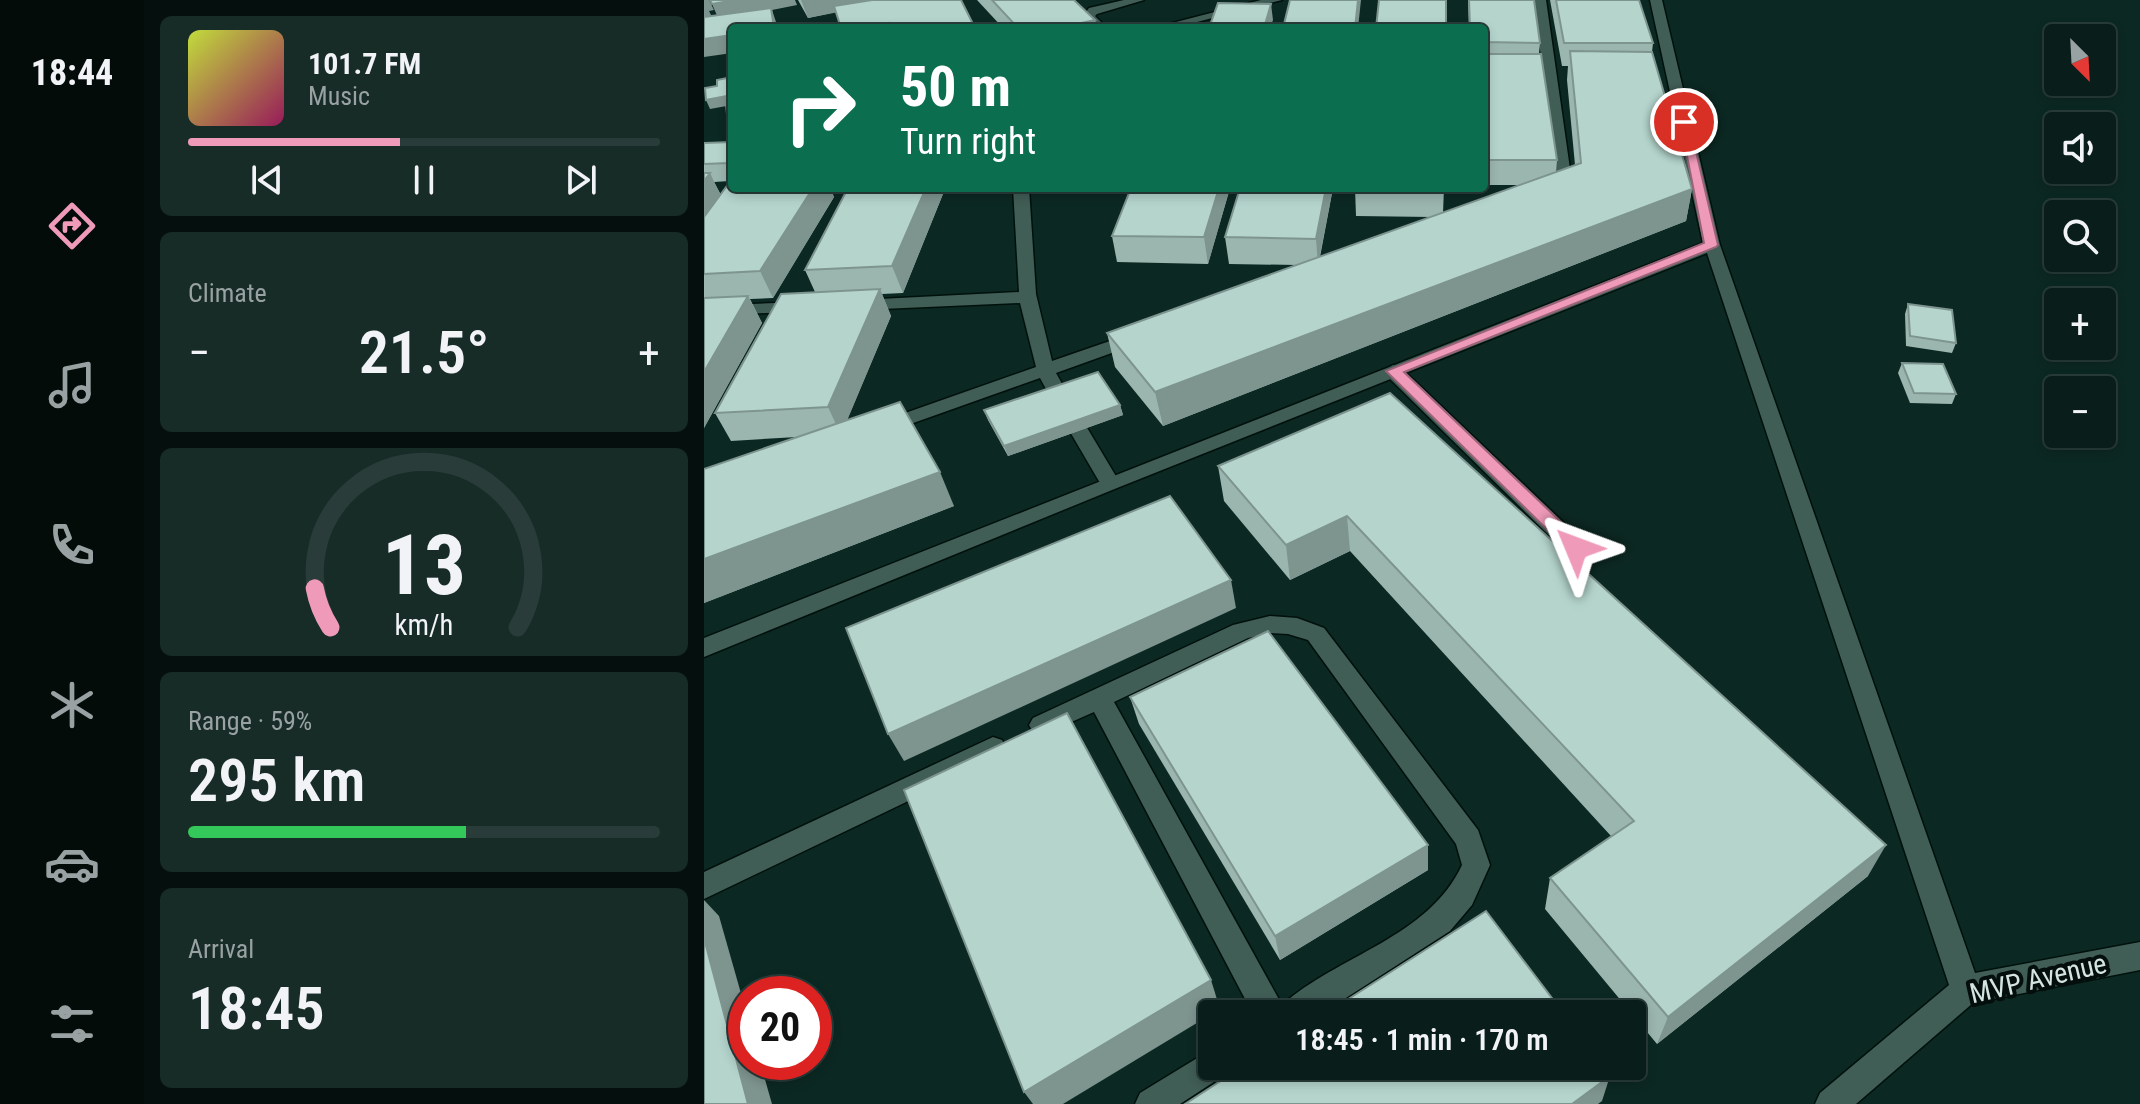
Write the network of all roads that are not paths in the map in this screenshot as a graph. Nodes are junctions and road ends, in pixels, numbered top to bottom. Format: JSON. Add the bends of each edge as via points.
{"nodes":[{"id":1,"x":1138,"y":0,"type":"edge"},
{"id":2,"x":1276,"y":0,"type":"edge"},
{"id":3,"x":1540,"y":0,"type":"edge"},
{"id":4,"x":1656,"y":0,"type":"edge"},
{"id":5,"x":1077,"y":8,"type":"edge"},
{"id":6,"x":1089,"y":16,"type":"junction"},
{"id":7,"x":1097,"y":24,"type":"edge"},
{"id":8,"x":1176,"y":24,"type":"edge"},
{"id":9,"x":1021,"y":192,"type":"edge"},
{"id":10,"x":1540,"y":196,"type":"edge"},
{"id":11,"x":1712,"y":245,"type":"junction"},
{"id":12,"x":1030,"y":297,"type":"junction"},
{"id":13,"x":844,"y":305,"type":"edge"},
{"id":14,"x":813,"y":307,"type":"edge"},
{"id":15,"x":704,"y":311,"type":"edge"},
{"id":16,"x":1163,"y":328,"type":"edge"},
{"id":17,"x":1043,"y":371,"type":"junction"},
{"id":18,"x":1393,"y":371,"type":"junction"},
{"id":19,"x":1059,"y":396,"type":"edge"},
{"id":20,"x":1079,"y":430,"type":"edge"},
{"id":21,"x":866,"y":433,"type":"edge"},
{"id":22,"x":1110,"y":483,"type":"junction"},
{"id":23,"x":1576,"y":548,"type":"dead end"},
{"id":24,"x":704,"y":648,"type":"edge"},
{"id":25,"x":1099,"y":698,"type":"junction"},
{"id":26,"x":704,"y":886,"type":"edge"},
{"id":27,"x":2140,"y":956,"type":"edge"},
{"id":28,"x":1966,"y":990,"type":"junction"},
{"id":29,"x":1262,"y":1000,"type":"edge"},
{"id":30,"x":1315,"y":1000,"type":"edge"},
{"id":31,"x":1198,"y":1074,"type":"edge"},
{"id":32,"x":1151,"y":1104,"type":"edge"},
{"id":33,"x":1831,"y":1104,"type":"edge"}],
"edges":[{"from":1,"to":6,"type":"street","via":[[1097,9]]},
{"from":2,"to":8,"type":"street"},
{"from":3,"to":10,"type":"street","via":[[1564,183]]},
{"from":4,"to":11,"type":"street"},
{"from":5,"to":6,"type":"street"},
{"from":6,"to":7,"type":"street"},
{"from":9,"to":12,"type":"street"},
{"from":11,"to":18,"type":"street"},
{"from":11,"to":28,"type":"street"},
{"from":12,"to":13,"type":"street"},
{"from":12,"to":17,"type":"street"},
{"from":14,"to":15,"type":"street"},
{"from":16,"to":17,"type":"street"},
{"from":17,"to":19,"type":"street"},
{"from":17,"to":21,"type":"street"},
{"from":18,"to":22,"type":"street"},
{"from":18,"to":23,"type":"street"},
{"from":20,"to":22,"type":"street"},
{"from":22,"to":24,"type":"street"},
{"from":25,"to":26,"type":"street"},
{"from":25,"to":29,"type":"street"},
{"from":25,"to":30,"type":"street","via":[[1241,631],[1269,622],[1294,624],[1316,634],[1468,839],[1476,865],[1462,896],[1440,921]]},
{"from":27,"to":28,"type":"street","name":"MVP Avenue"},
{"from":28,"to":33,"type":"street","name":"MVP Avenue"},
{"from":31,"to":32,"type":"street"}]}
